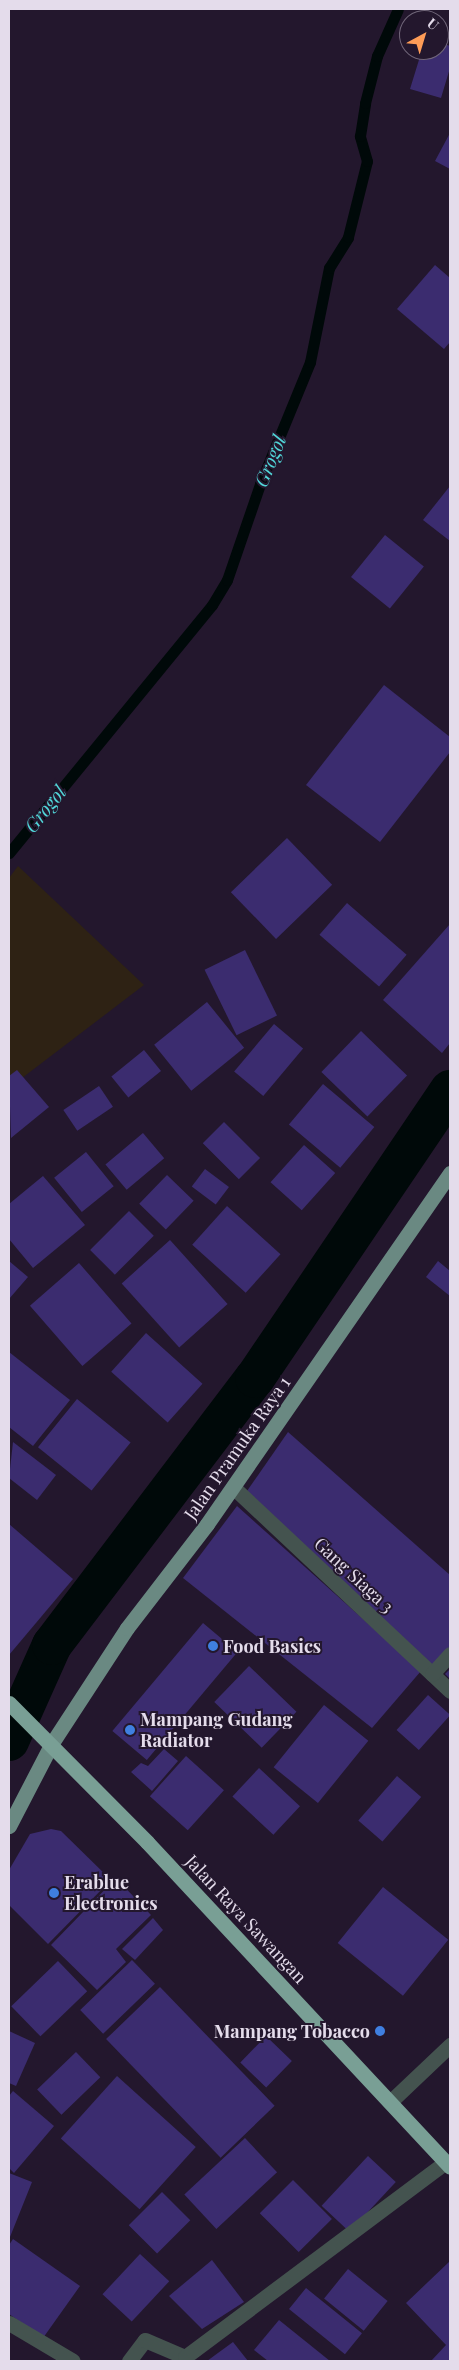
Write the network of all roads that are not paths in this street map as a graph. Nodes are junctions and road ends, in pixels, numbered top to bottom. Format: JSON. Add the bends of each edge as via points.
{"nodes":[{"id":1,"x":450,"y":1172,"type":"edge"},
{"id":2,"x":233,"y":1487,"type":"junction"},
{"id":3,"x":450,"y":1654,"type":"edge"},
{"id":4,"x":432,"y":1674,"type":"junction"},
{"id":5,"x":450,"y":1691,"type":"edge"},
{"id":6,"x":9,"y":1703,"type":"edge"},
{"id":7,"x":52,"y":1743,"type":"junction"},
{"id":8,"x":9,"y":1826,"type":"edge"},
{"id":9,"x":450,"y":2045,"type":"edge"},
{"id":10,"x":390,"y":2102,"type":"junction"},
{"id":11,"x":448,"y":2165,"type":"edge"},
{"id":12,"x":9,"y":2323,"type":"edge"},
{"id":13,"x":73,"y":2361,"type":"edge"},
{"id":14,"x":129,"y":2361,"type":"edge"}],
"edges":[{"from":1,"to":2,"type":"main road","name":"Jalan Pramuka Raya 1"},
{"from":2,"to":4,"type":"street","name":"Gang Siaga 3"},
{"from":2,"to":7,"type":"main road","name":"Jalan Pramuka Raya 1","via":[[127,1628]]},
{"from":3,"to":4,"type":"street"},
{"from":4,"to":5,"type":"street","name":"Gang Siaga 3"},
{"from":6,"to":7,"type":"highway","name":"Jalan Raya Sawangan"},
{"from":7,"to":8,"type":"main road","name":"Jalan Pramuka Raya 1"},
{"from":7,"to":10,"type":"highway","name":"Jalan Raya Sawangan"},
{"from":9,"to":10,"type":"street"},
{"from":10,"to":11,"type":"highway","name":"Jalan Raya Sawangan"},
{"from":11,"to":14,"type":"street","via":[[185,2358],[145,2340]]},
{"from":12,"to":13,"type":"street"}]}
